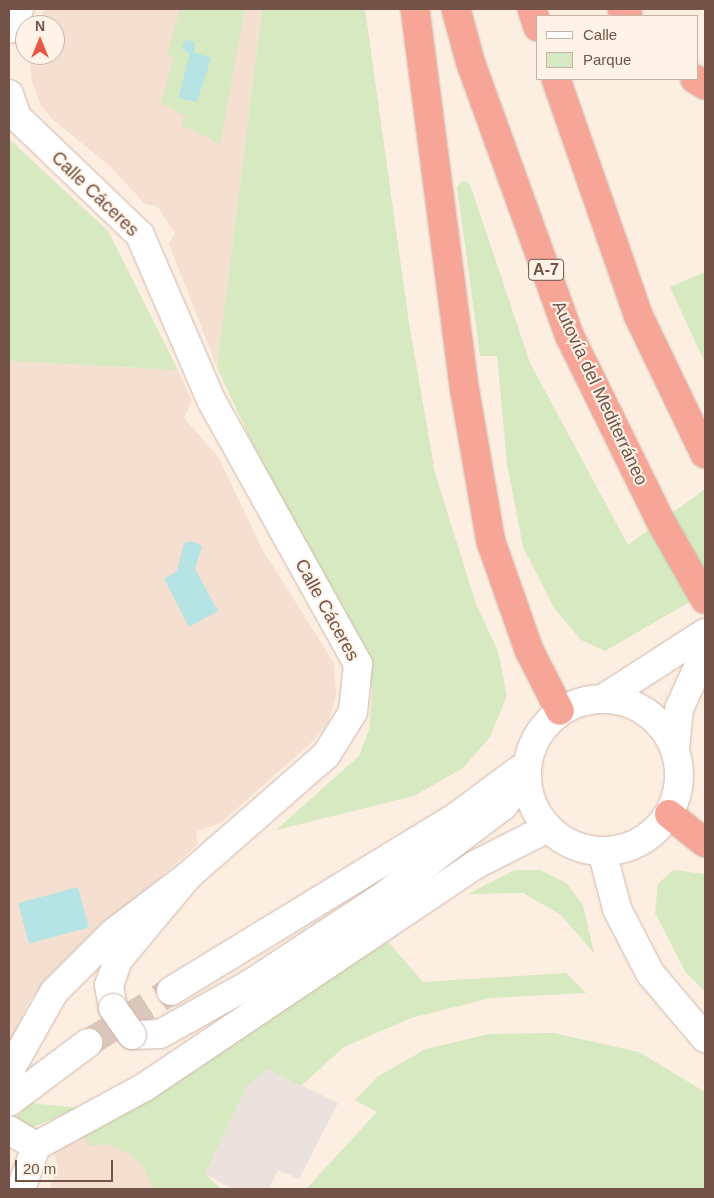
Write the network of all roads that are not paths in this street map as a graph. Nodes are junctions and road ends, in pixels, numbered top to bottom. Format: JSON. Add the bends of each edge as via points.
{"nodes":[{"id":1,"x":19,"y":9,"type":"edge"},
{"id":2,"x":415,"y":9,"type":"edge"},
{"id":3,"x":456,"y":9,"type":"edge"},
{"id":4,"x":532,"y":9,"type":"edge"},
{"id":5,"x":536,"y":21,"type":"edge"},
{"id":6,"x":9,"y":29,"type":"edge"},
{"id":7,"x":556,"y":80,"type":"edge"},
{"id":8,"x":9,"y":94,"type":"edge"},
{"id":9,"x":705,"y":454,"type":"edge"},
{"id":10,"x":705,"y":598,"type":"edge"},
{"id":11,"x":705,"y":633,"type":"edge"},
{"id":12,"x":705,"y":652,"type":"edge"},
{"id":13,"x":604,"y":698,"type":"junction"},
{"id":14,"x":560,"y":712,"type":"junction"},
{"id":15,"x":675,"y":749,"type":"junction"},
{"id":16,"x":526,"y":770,"type":"junction"},
{"id":17,"x":668,"y":814,"type":"junction"},
{"id":18,"x":545,"y":826,"type":"junction"},
{"id":19,"x":705,"y":843,"type":"edge"},
{"id":20,"x":602,"y":851,"type":"junction"},
{"id":21,"x":188,"y":876,"type":"junction"},
{"id":22,"x":385,"y":895,"type":"junction"},
{"id":23,"x":170,"y":991,"type":"tunnel mouth"},
{"id":24,"x":705,"y":1038,"type":"edge"},
{"id":25,"x":88,"y":1043,"type":"tunnel mouth"},
{"id":26,"x":9,"y":1072,"type":"edge"},
{"id":27,"x":9,"y":1102,"type":"edge"},
{"id":28,"x":9,"y":1130,"type":"edge"},
{"id":29,"x":36,"y":1146,"type":"junction"},
{"id":30,"x":21,"y":1189,"type":"edge"}],
"edges":[{"from":1,"to":6,"type":"main road"},
{"from":2,"to":14,"type":"highway","via":[[465,392],[491,542],[529,650]]},
{"from":3,"to":10,"type":"highway","name":"Autovía del Mediterráneo","number":"A-7","via":[[470,61],[570,337],[661,522]]},
{"from":4,"to":5,"type":"highway"},
{"from":7,"to":9,"type":"highway","via":[[638,314]]},
{"from":8,"to":21,"type":"main road","name":"Calle Cáceres","via":[[17,117],[140,235],[211,400],[358,664],[353,712],[326,755]]},
{"from":11,"to":13,"type":"main road"},
{"from":12,"to":15,"type":"main road","via":[[679,709]]},
{"from":13,"to":14,"type":"main road"},
{"from":13,"to":15,"type":"main road","via":[[648,713]]},
{"from":14,"to":16,"type":"main road","via":[[532,744]]},
{"from":15,"to":17,"type":"main road","via":[[679,778]]},
{"from":16,"to":18,"type":"main road","via":[[531,800]]},
{"from":16,"to":22,"type":"main road","via":[[503,806]]},
{"from":16,"to":23,"type":"main road","via":[[456,817]]},
{"from":17,"to":19,"type":"highway"},
{"from":17,"to":20,"type":"main road","via":[[651,834],[628,847]]},
{"from":18,"to":20,"type":"main road","via":[[582,849]]},
{"from":18,"to":22,"type":"main road","via":[[518,828]]},
{"from":18,"to":29,"type":"main road","via":[[475,866],[143,1088]]},
{"from":20,"to":24,"type":"main road","via":[[617,909],[650,973]]},
{"from":21,"to":22,"type":"main road","bridge":true,"via":[[118,960],[110,985],[113,1008],[132,1035],[160,1034],[200,1014]]},
{"from":21,"to":26,"type":"main road","name":"Calle Cáceres","via":[[113,933],[54,992]]},
{"from":25,"to":27,"type":"main road"},
{"from":28,"to":29,"type":"main road"},
{"from":29,"to":30,"type":"main road"}]}
